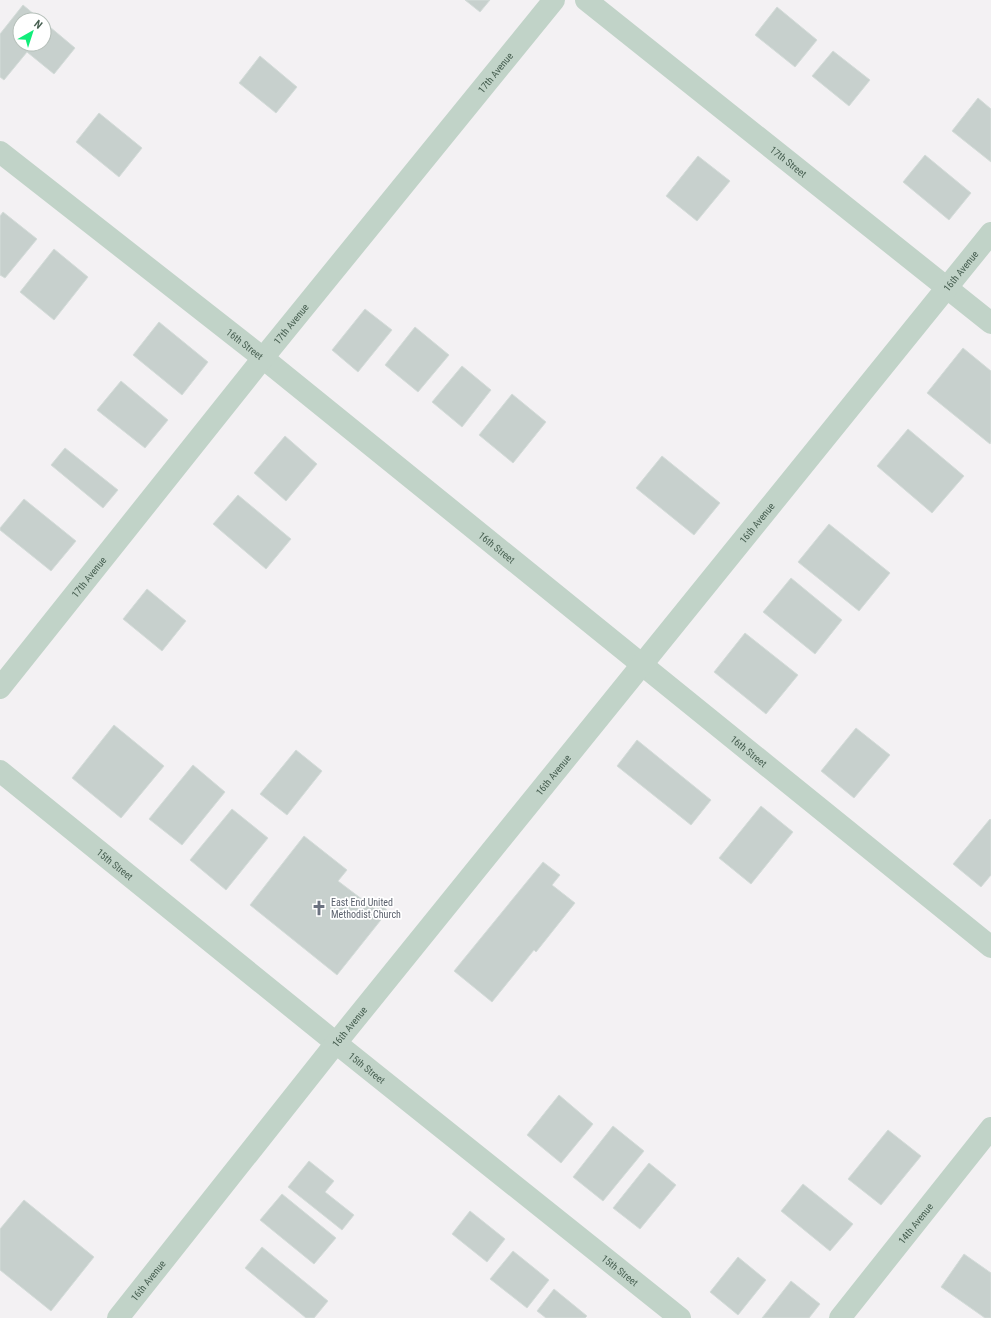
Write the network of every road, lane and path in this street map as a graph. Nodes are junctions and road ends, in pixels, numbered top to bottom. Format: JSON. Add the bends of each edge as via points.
{"nodes":[{"id":1,"x":554,"y":0,"type":"edge"},
{"id":2,"x":586,"y":0,"type":"edge"},
{"id":3,"x":0,"y":152,"type":"edge"},
{"id":4,"x":991,"y":233,"type":"edge"},
{"id":5,"x":947,"y":288,"type":"junction"},
{"id":6,"x":991,"y":322,"type":"edge"},
{"id":7,"x":263,"y":358,"type":"junction"},
{"id":8,"x":643,"y":665,"type":"junction"},
{"id":9,"x":0,"y":688,"type":"edge"},
{"id":10,"x":0,"y":771,"type":"edge"},
{"id":11,"x":991,"y":946,"type":"edge"},
{"id":12,"x":336,"y":1043,"type":"junction"},
{"id":13,"x":991,"y":1128,"type":"edge"},
{"id":14,"x":118,"y":1318,"type":"edge"},
{"id":15,"x":680,"y":1318,"type":"edge"},
{"id":16,"x":840,"y":1318,"type":"edge"}],
"edges":[{"from":1,"to":7,"type":"street","name":"17th Avenue"},
{"from":2,"to":5,"type":"street","name":"17th Street"},
{"from":3,"to":7,"type":"street","name":"16th Street"},
{"from":4,"to":5,"type":"street","name":"16th Avenue"},
{"from":5,"to":6,"type":"street","name":"17th Street"},
{"from":5,"to":8,"type":"street","name":"16th Avenue"},
{"from":7,"to":8,"type":"street","name":"16th Street"},
{"from":7,"to":9,"type":"street","name":"17th Avenue"},
{"from":8,"to":11,"type":"street","name":"16th Street"},
{"from":8,"to":12,"type":"street","name":"16th Avenue"},
{"from":10,"to":12,"type":"street","name":"15th Street"},
{"from":12,"to":14,"type":"street","name":"16th Avenue"},
{"from":12,"to":15,"type":"street","name":"15th Street"},
{"from":13,"to":16,"type":"street","name":"14th Avenue"}]}
